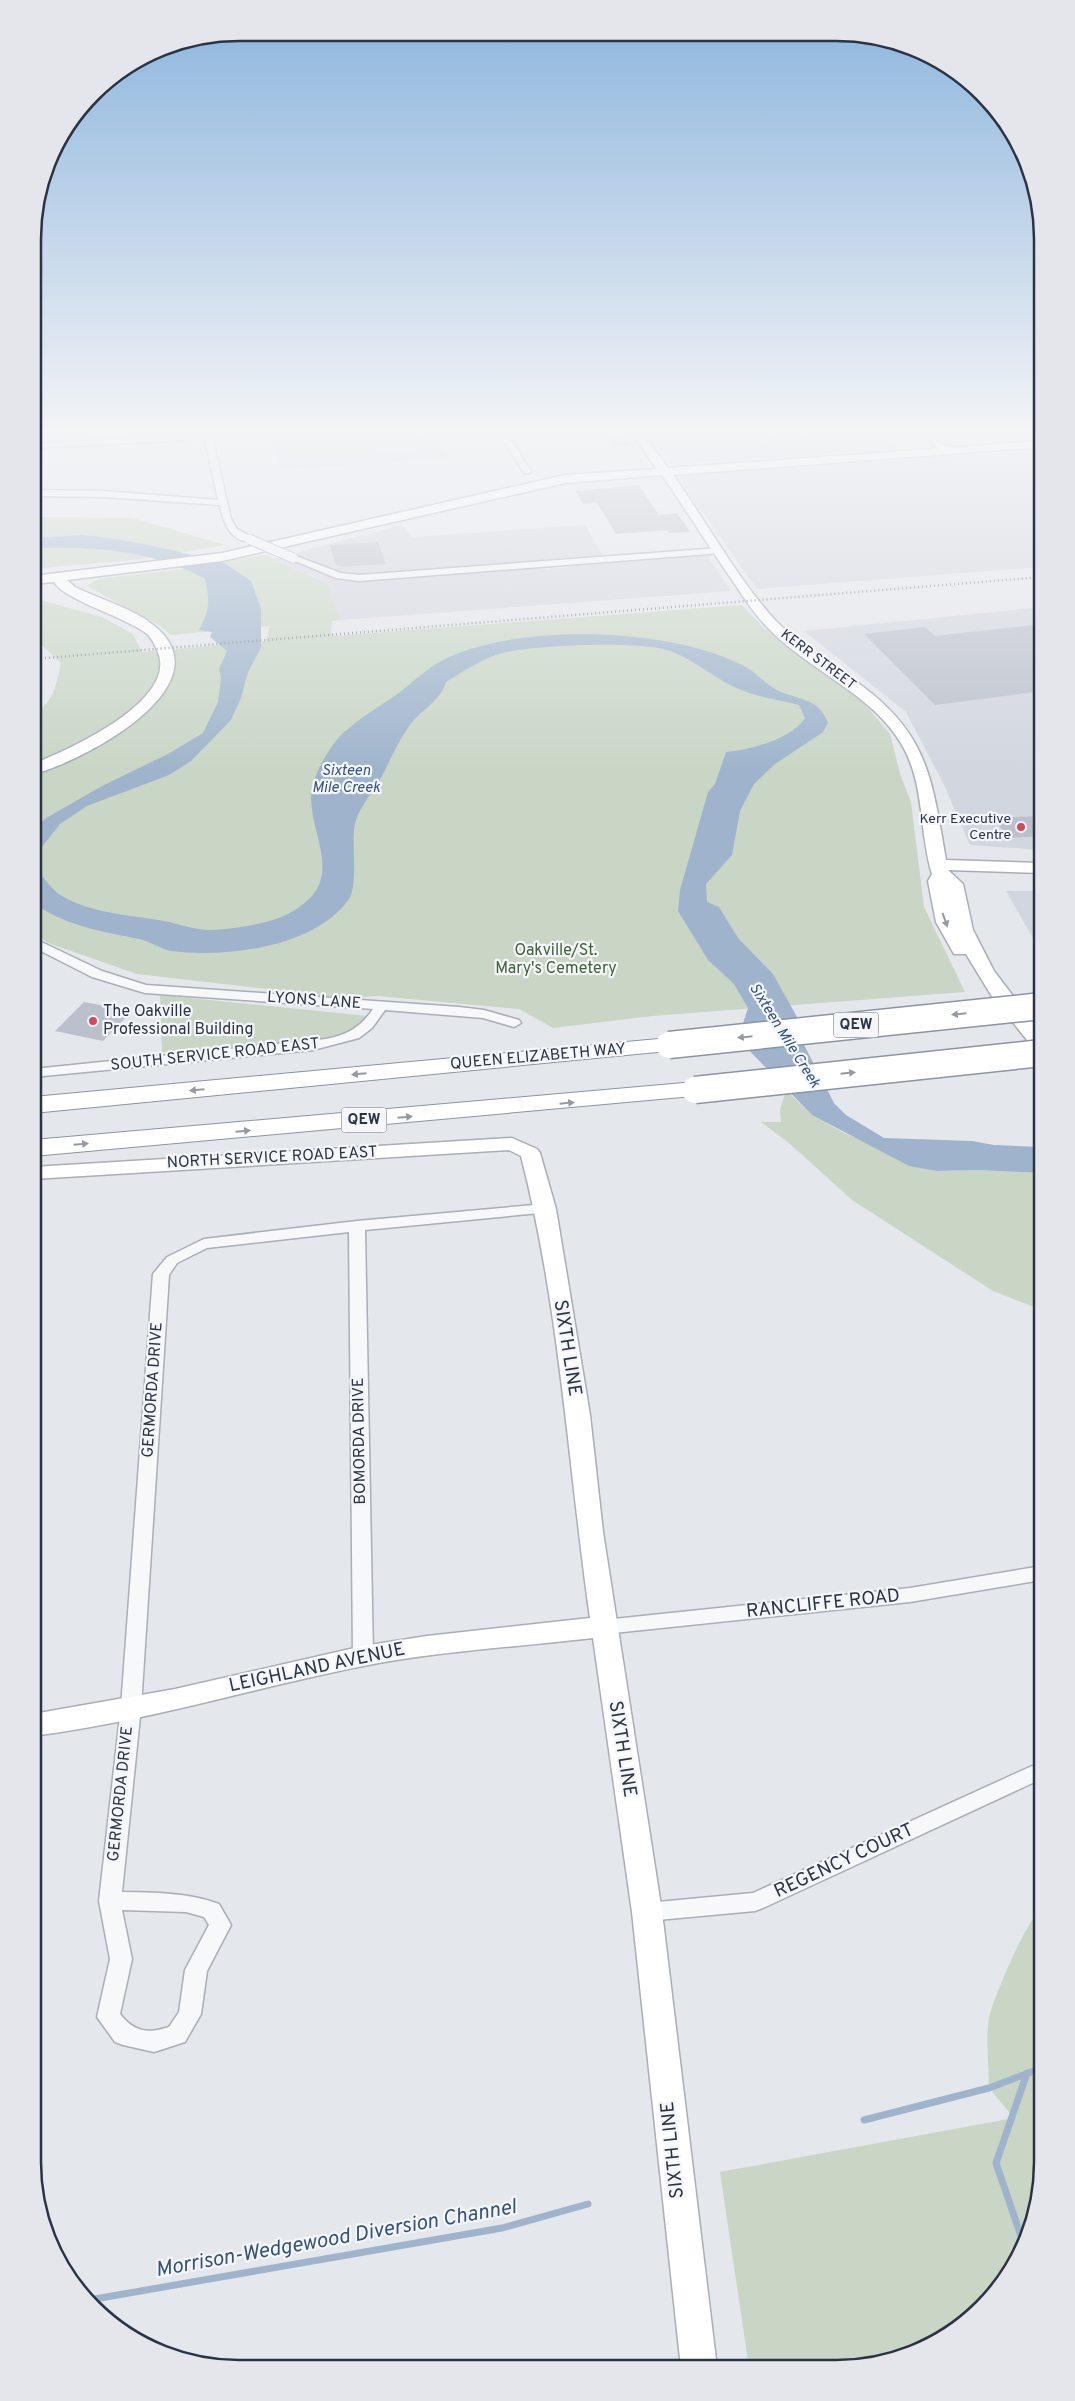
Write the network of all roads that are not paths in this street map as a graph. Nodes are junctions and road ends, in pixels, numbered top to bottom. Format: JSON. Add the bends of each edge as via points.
{"nodes":[{"id":1,"x":244,"y":547,"type":"edge"},
{"id":2,"x":252,"y":547,"type":"edge"},
{"id":3,"x":717,"y":547,"type":"edge"},
{"id":4,"x":719,"y":550,"type":"junction"},
{"id":5,"x":59,"y":578,"type":"junction"},
{"id":6,"x":41,"y":579,"type":"edge"},
{"id":7,"x":41,"y":766,"type":"edge"},
{"id":8,"x":1034,"y":868,"type":"edge"},
{"id":9,"x":940,"y":870,"type":"junction"},
{"id":10,"x":41,"y":946,"type":"edge"},
{"id":11,"x":382,"y":1006,"type":"junction"},
{"id":12,"x":1034,"y":1007,"type":"edge"},
{"id":13,"x":514,"y":1023,"type":"dead end"},
{"id":14,"x":1034,"y":1036,"type":"edge"},
{"id":15,"x":1034,"y":1053,"type":"edge"},
{"id":16,"x":1034,"y":1054,"type":"edge"},
{"id":17,"x":41,"y":1072,"type":"edge"},
{"id":18,"x":41,"y":1104,"type":"edge"},
{"id":19,"x":512,"y":1144,"type":"joint"},
{"id":20,"x":41,"y":1147,"type":"edge"},
{"id":21,"x":41,"y":1173,"type":"edge"},
{"id":22,"x":545,"y":1209,"type":"junction"},
{"id":23,"x":357,"y":1226,"type":"junction"},
{"id":24,"x":1034,"y":1574,"type":"edge"},
{"id":25,"x":604,"y":1627,"type":"junction"},
{"id":26,"x":364,"y":1656,"type":"junction"},
{"id":27,"x":130,"y":1707,"type":"junction"},
{"id":28,"x":41,"y":1724,"type":"edge"},
{"id":29,"x":1032,"y":1774,"type":"dead end"},
{"id":30,"x":110,"y":1901,"type":"junction"},
{"id":31,"x":647,"y":1912,"type":"junction"},
{"id":32,"x":699,"y":2360,"type":"edge"}],
"edges":[{"from":1,"to":5,"type":"main road","via":[[170,565]]},
{"from":2,"to":4,"type":"street","bridge":true,"via":[[293,558],[339,576],[359,578]]},
{"from":3,"to":4,"type":"main road","name":"KERR STREET"},
{"from":4,"to":9,"type":"main road","name":"KERR STREET","via":[[779,632],[865,694],[889,716],[912,748],[921,774]]},
{"from":5,"to":6,"type":"main road"},
{"from":5,"to":7,"type":"main road","via":[[70,590],[142,625],[163,645],[168,662],[164,680],[148,702],[120,726],[76,751]]},
{"from":8,"to":9,"type":"main road"},
{"from":9,"to":14,"type":"main road","name":"KERR STREET","via":[[954,884],[961,923],[980,963]]},
{"from":9,"to":15,"type":"main road","name":"KERR STREET","one_way":true,"via":[[937,881],[945,922],[981,987],[1010,1028]]},
{"from":10,"to":11,"type":"street","name":"LYONS LANE","via":[[97,974],[145,989]]},
{"from":11,"to":13,"type":"street","name":"LYONS LANE","via":[[484,1014]]},
{"from":11,"to":17,"type":"street","name":"SOUTH SERVICE ROAD EAST","via":[[369,1027],[350,1039],[313,1046]]},
{"from":12,"to":18,"type":"highway","name":"QUEEN ELIZABETH WAY","number":"QEW","one_way":true,"bridge":true},
{"from":20,"to":16,"type":"highway","number":"QEW","one_way":true,"bridge":true,"via":[[695,1090]]},
{"from":19,"to":21,"type":"main road","name":"NORTH SERVICE ROAD EAST"},
{"from":19,"to":22,"type":"main road","name":"SIXTH LINE","via":[[530,1152]]},
{"from":22,"to":23,"type":"street","name":"GERMORDA DRIVE"},
{"from":22,"to":25,"type":"main road","name":"SIXTH LINE","via":[[578,1415]]},
{"from":23,"to":26,"type":"street","name":"BOMORDA DRIVE"},
{"from":23,"to":27,"type":"street","name":"GERMORDA DRIVE","via":[[204,1244],[172,1260],[161,1274]]},
{"from":24,"to":25,"type":"street","name":"RANCLIFFE ROAD","via":[[910,1595]]},
{"from":25,"to":26,"type":"main road","name":"LEIGHLAND AVENUE"},
{"from":25,"to":31,"type":"main road","name":"SIXTH LINE"},
{"from":26,"to":27,"type":"main road","name":"LEIGHLAND AVENUE","via":[[175,1700]]},
{"from":27,"to":28,"type":"main road","name":"LEIGHLAND AVENUE"},
{"from":27,"to":30,"type":"street","name":"GERMORDA DRIVE"},
{"from":29,"to":31,"type":"street","name":"REGENCY COURT","via":[[755,1902]]},
{"from":30,"to":30,"type":"street","name":"GERMORDA DRIVE","via":[[121,1959],[108,2017],[123,2035],[154,2042],[177,2035],[190,2014],[196,1970],[220,1925],[211,1910],[186,1903]]},
{"from":31,"to":32,"type":"main road","name":"SIXTH LINE"}]}
